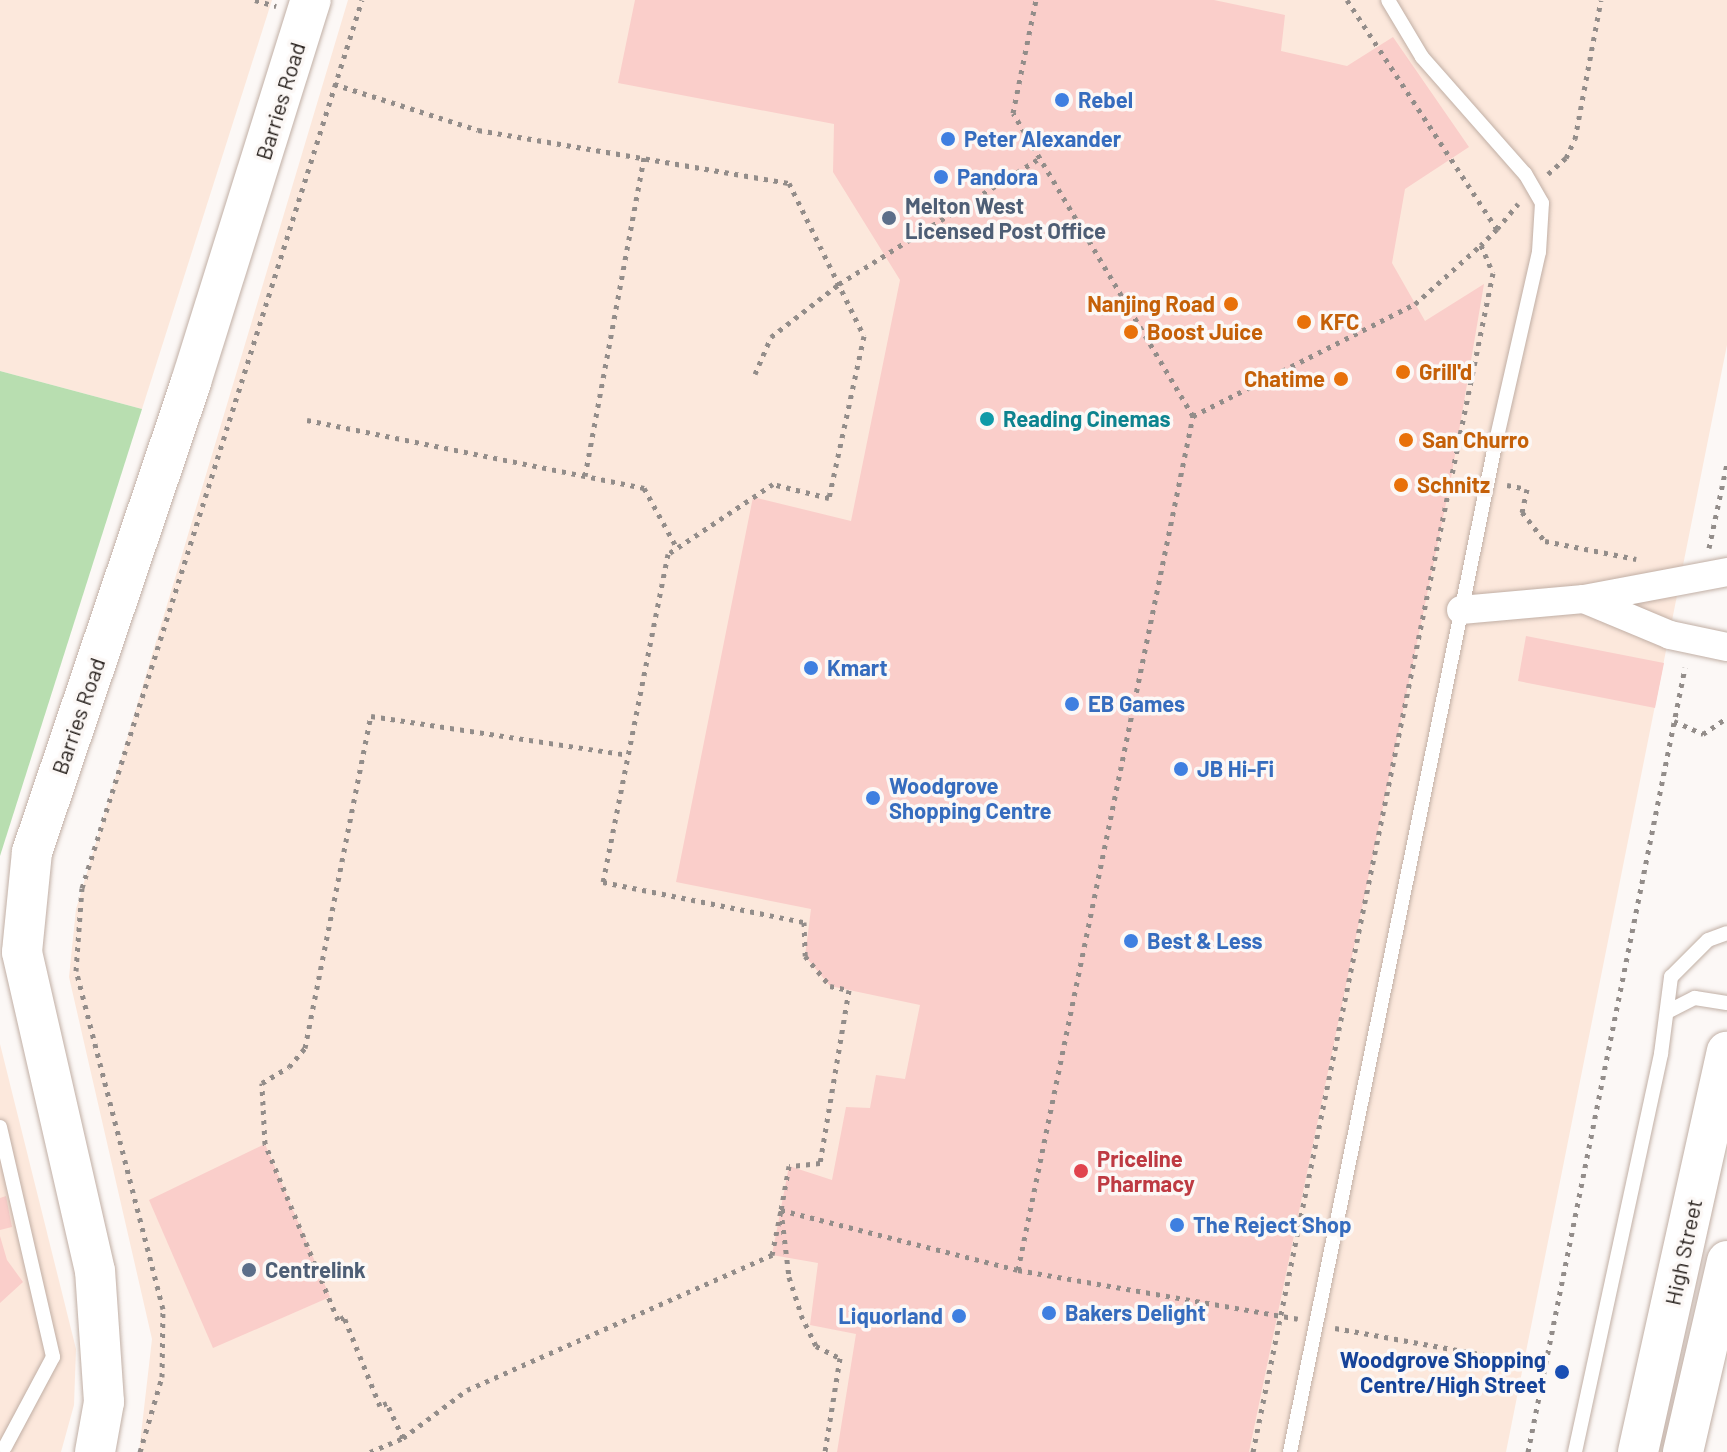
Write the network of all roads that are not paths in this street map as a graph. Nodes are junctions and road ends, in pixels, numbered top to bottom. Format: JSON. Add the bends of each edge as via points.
{"nodes":[{"id":1,"x":311,"y":0,"type":"edge"},
{"id":2,"x":1388,"y":0,"type":"edge"},
{"id":3,"x":1715,"y":574,"type":"edge"},
{"id":4,"x":1584,"y":599,"type":"junction"},
{"id":5,"x":1461,"y":610,"type":"junction"},
{"id":6,"x":1727,"y":647,"type":"edge"},
{"id":7,"x":1727,"y":933,"type":"edge"},
{"id":8,"x":1727,"y":1003,"type":"edge"},
{"id":9,"x":1669,"y":1011,"type":"junction"},
{"id":10,"x":1727,"y":1052,"type":"edge"},
{"id":11,"x":0,"y":1127,"type":"edge"},
{"id":12,"x":1726,"y":1265,"type":"edge"},
{"id":13,"x":5,"y":1447,"type":"dead end"},
{"id":14,"x":95,"y":1452,"type":"edge"},
{"id":15,"x":1290,"y":1452,"type":"edge"},
{"id":16,"x":1575,"y":1452,"type":"edge"},
{"id":17,"x":1638,"y":1452,"type":"edge"},
{"id":18,"x":1666,"y":1452,"type":"edge"},
{"id":19,"x":1683,"y":1452,"type":"edge"}],
"edges":[{"from":1,"to":14,"type":"street","name":"Barries Road","via":[[191,382],[32,852],[22,952],[95,1271],[104,1402]]},
{"from":2,"to":5,"type":"lane","via":[[1422,57],[1542,203],[1539,252]]},
{"from":3,"to":4,"type":"street"},
{"from":4,"to":5,"type":"street"},
{"from":4,"to":6,"type":"street","via":[[1690,639]]},
{"from":5,"to":15,"type":"lane"},
{"from":7,"to":9,"type":"lane","via":[[1708,940],[1678,967],[1669,983]]},
{"from":8,"to":9,"type":"lane","via":[[1695,998]]},
{"from":9,"to":16,"type":"lane"},
{"from":10,"to":17,"type":"street","name":"High Street"},
{"from":11,"to":13,"type":"lane","via":[[53,1357]]},
{"from":12,"to":18,"type":"lane"},
{"from":12,"to":19,"type":"street","name":"High Street"}]}
